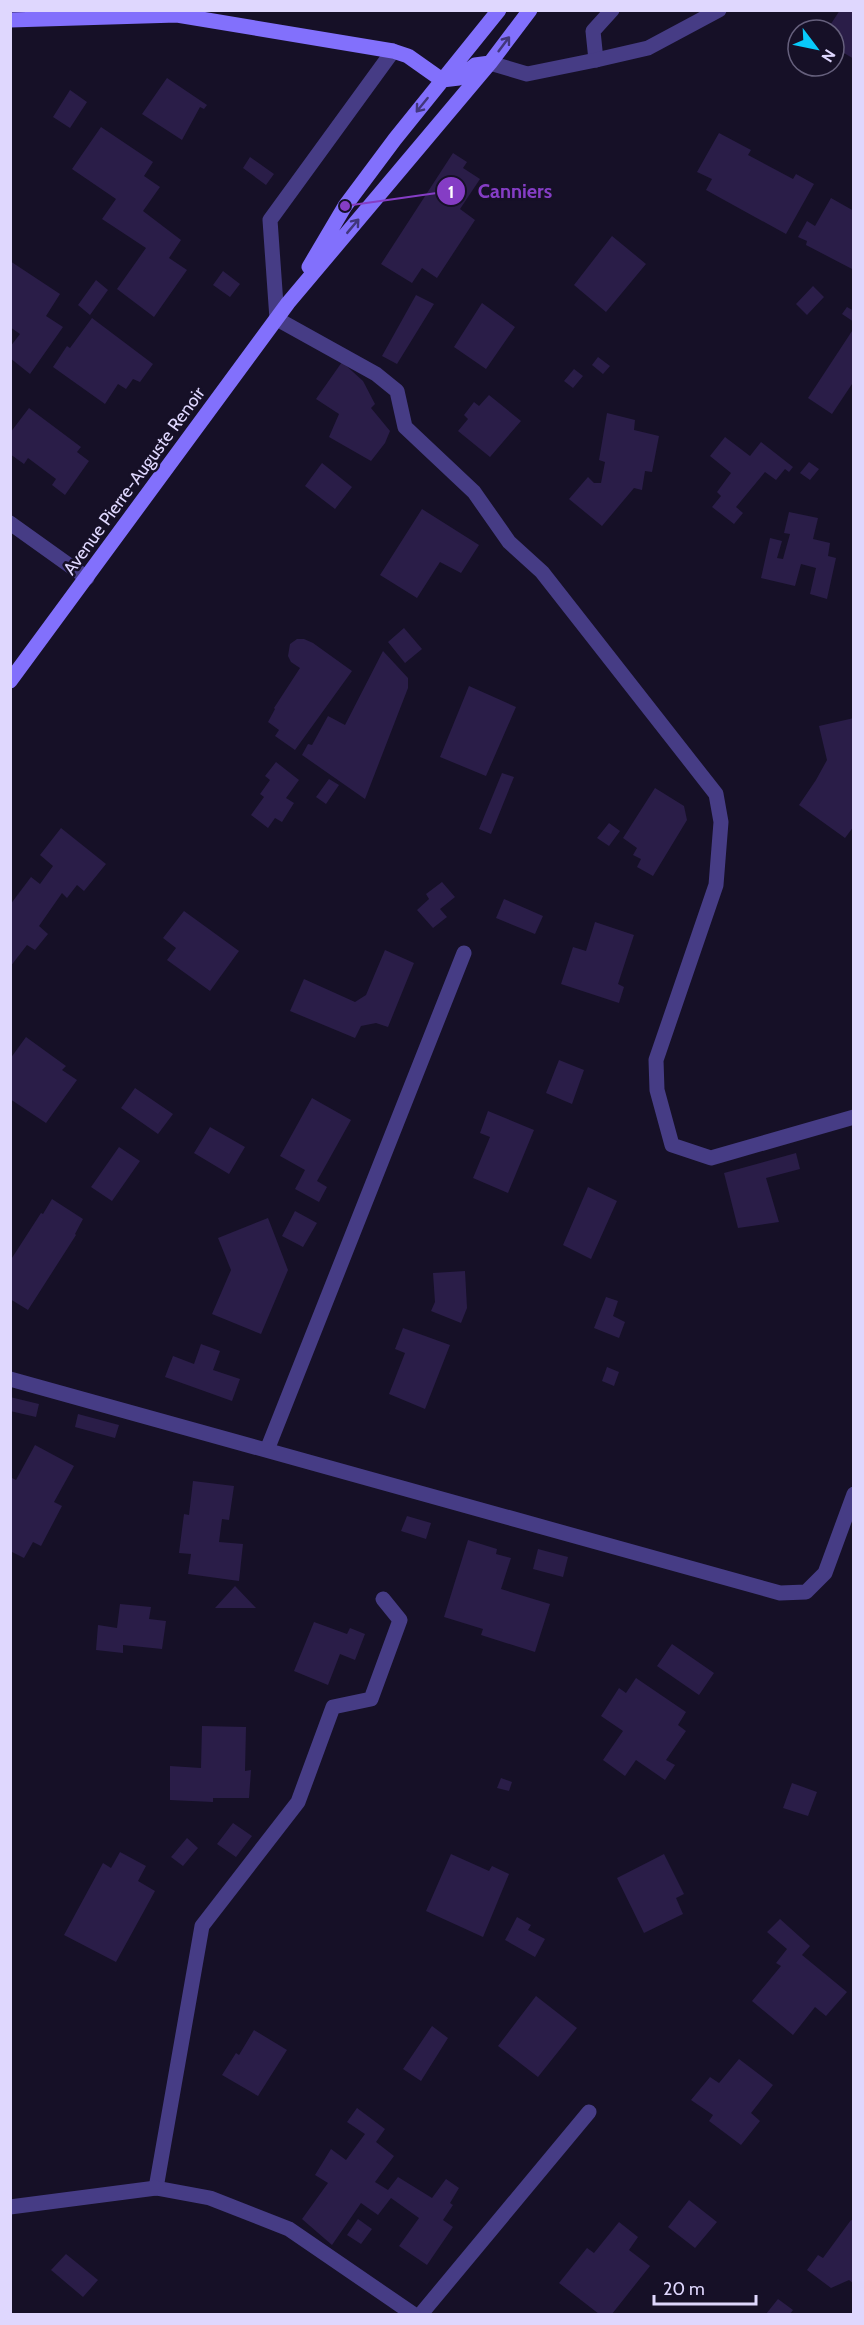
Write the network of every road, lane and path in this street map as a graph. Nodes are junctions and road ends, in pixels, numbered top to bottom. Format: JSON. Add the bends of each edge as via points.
{"nodes":[{"id":1,"x":499,"y":10,"type":"edge"},
{"id":2,"x":530,"y":10,"type":"edge"},
{"id":3,"x":612,"y":10,"type":"edge"},
{"id":4,"x":719,"y":10,"type":"edge"},
{"id":5,"x":10,"y":20,"type":"edge"},
{"id":6,"x":393,"y":51,"type":"junction"},
{"id":7,"x":596,"y":60,"type":"junction"},
{"id":8,"x":490,"y":63,"type":"junction"},
{"id":9,"x":442,"y":80,"type":"junction"},
{"id":10,"x":288,"y":303,"type":"junction"},
{"id":11,"x":277,"y":319,"type":"junction"},
{"id":12,"x":10,"y":523,"type":"edge"},
{"id":13,"x":87,"y":578,"type":"junction"},
{"id":14,"x":10,"y":681,"type":"edge"},
{"id":15,"x":464,"y":952,"type":"dead end"},
{"id":16,"x":854,"y":1117,"type":"edge"},
{"id":17,"x":10,"y":1379,"type":"edge"},
{"id":18,"x":267,"y":1450,"type":"junction"},
{"id":19,"x":854,"y":1494,"type":"edge"},
{"id":20,"x":383,"y":1599,"type":"dead end"},
{"id":21,"x":589,"y":2112,"type":"dead end"},
{"id":22,"x":156,"y":2188,"type":"junction"},
{"id":23,"x":10,"y":2207,"type":"edge"},
{"id":24,"x":413,"y":2314,"type":"edge"},
{"id":25,"x":421,"y":2314,"type":"edge"}],
"edges":[{"from":1,"to":9,"type":"main road","name":"Avenue Pierre-Auguste Renoir"},
{"from":8,"to":2,"type":"main road","name":"Avenue Pierre-Auguste Renoir","one_way":true},
{"from":3,"to":7,"type":"street","via":[[593,31]]},
{"from":4,"to":7,"type":"street","via":[[648,48]]},
{"from":5,"to":6,"type":"main road","via":[[177,15]]},
{"from":6,"to":9,"type":"main road","via":[[408,56]]},
{"from":6,"to":11,"type":"street","via":[[270,219]]},
{"from":7,"to":8,"type":"street","via":[[527,74]]},
{"from":8,"to":9,"type":"main road","via":[[475,65],[459,78]]},
{"from":10,"to":8,"type":"main road","name":"Avenue Pierre-Auguste Renoir","one_way":true},
{"from":9,"to":10,"type":"main road","name":"Avenue Pierre-Auguste Renoir","one_way":true,"via":[[345,206]]},
{"from":10,"to":11,"type":"main road","name":"Avenue Pierre-Auguste Renoir"},
{"from":11,"to":13,"type":"main road","name":"Avenue Pierre-Auguste Renoir"},
{"from":11,"to":16,"type":"street","via":[[376,374],[397,391],[405,427],[474,492],[509,542],[542,572],[716,794],[721,822],[716,885],[656,1060],[657,1090],[672,1144],[711,1158]]},
{"from":12,"to":13,"type":"street"},
{"from":13,"to":14,"type":"main road","name":"Avenue Pierre-Auguste Renoir"},
{"from":15,"to":18,"type":"street"},
{"from":17,"to":18,"type":"street"},
{"from":18,"to":19,"type":"street","via":[[780,1593],[806,1592],[825,1573]]},
{"from":20,"to":22,"type":"street","via":[[400,1620],[371,1699],[333,1707],[298,1802],[202,1926]]},
{"from":21,"to":25,"type":"street"},
{"from":22,"to":23,"type":"street"},
{"from":22,"to":24,"type":"street","via":[[210,2198],[289,2229]]}]}
